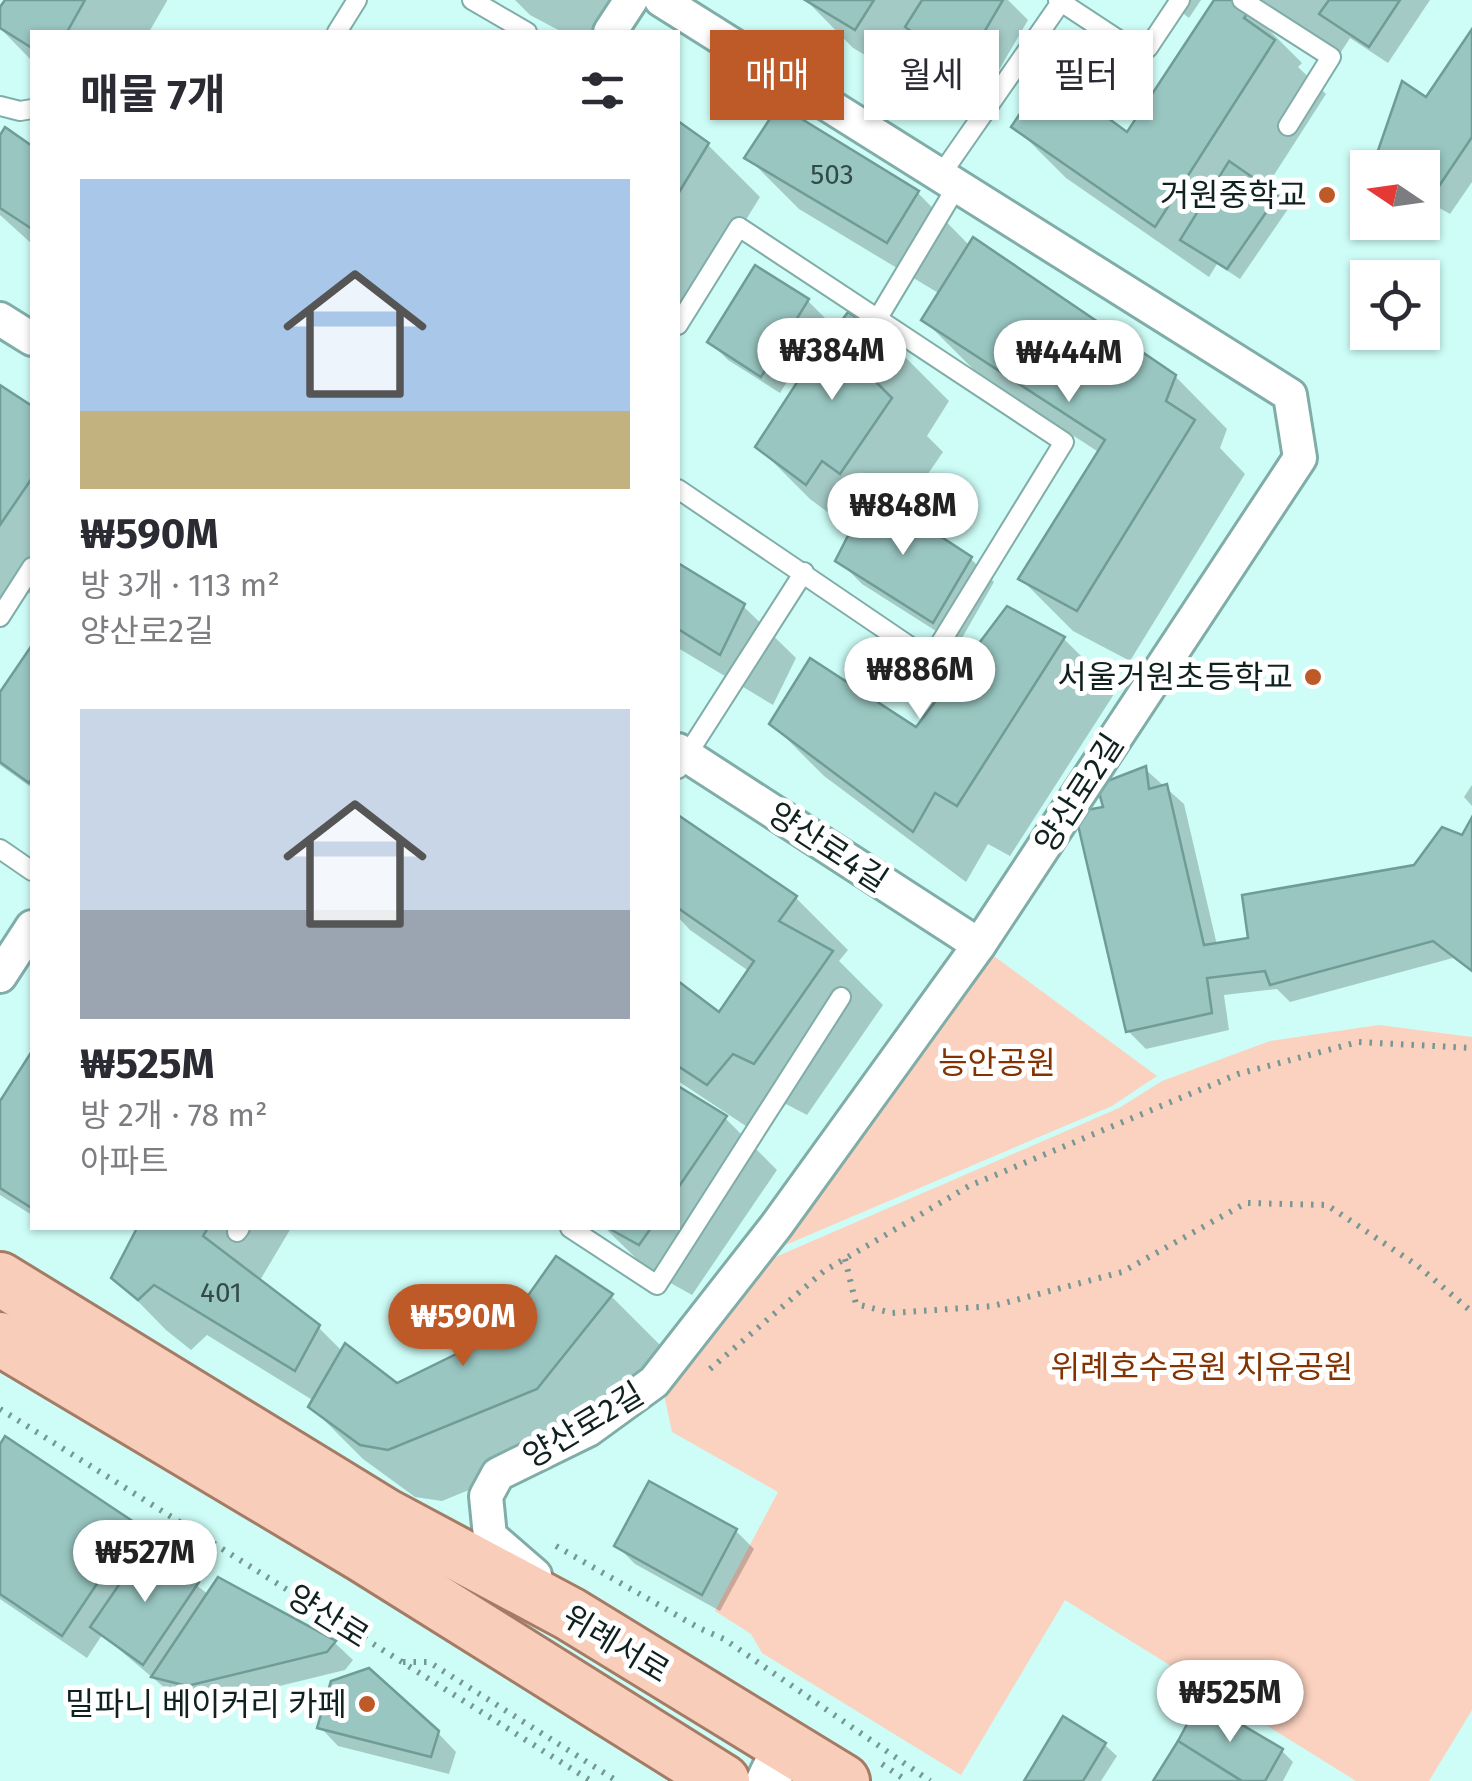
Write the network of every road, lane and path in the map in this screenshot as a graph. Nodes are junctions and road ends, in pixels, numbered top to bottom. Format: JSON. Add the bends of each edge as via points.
{"nodes":[{"id":1,"x":358,"y":0,"type":"edge"},
{"id":2,"x":472,"y":0,"type":"edge"},
{"id":3,"x":630,"y":0,"type":"edge"},
{"id":4,"x":662,"y":0,"type":"edge"},
{"id":5,"x":1180,"y":0,"type":"edge"},
{"id":6,"x":1242,"y":0,"type":"edge"},
{"id":7,"x":1059,"y":1,"type":"edge"},
{"id":8,"x":338,"y":30,"type":"edge"},
{"id":9,"x":524,"y":30,"type":"edge"},
{"id":10,"x":611,"y":30,"type":"edge"},
{"id":11,"x":0,"y":106,"type":"edge"},
{"id":12,"x":30,"y":110,"type":"edge"},
{"id":13,"x":1288,"y":126,"type":"dead end"},
{"id":14,"x":949,"y":181,"type":"junction"},
{"id":15,"x":878,"y":318,"type":"junction"},
{"id":16,"x":0,"y":319,"type":"edge"},
{"id":17,"x":680,"y":322,"type":"edge"},
{"id":18,"x":30,"y":338,"type":"edge"},
{"id":19,"x":680,"y":490,"type":"edge"},
{"id":20,"x":30,"y":570,"type":"edge"},
{"id":21,"x":804,"y":572,"type":"junction"},
{"id":22,"x":0,"y":617,"type":"edge"},
{"id":23,"x":680,"y":759,"type":"edge"},
{"id":24,"x":0,"y":849,"type":"edge"},
{"id":25,"x":30,"y":870,"type":"edge"},
{"id":26,"x":30,"y":929,"type":"edge"},
{"id":27,"x":979,"y":944,"type":"junction"},
{"id":28,"x":0,"y":976,"type":"edge"},
{"id":29,"x":841,"y":997,"type":"dead end"},
{"id":30,"x":1472,"y":1048,"type":"edge"},
{"id":31,"x":573,"y":1230,"type":"edge"},
{"id":32,"x":845,"y":1259,"type":"junction"},
{"id":33,"x":0,"y":1279,"type":"edge"},
{"id":34,"x":1472,"y":1312,"type":"edge"},
{"id":35,"x":0,"y":1338,"type":"edge"},
{"id":36,"x":661,"y":1372,"type":"junction"},
{"id":37,"x":0,"y":1408,"type":"edge"},
{"id":38,"x":374,"y":1534,"type":"junction"},
{"id":39,"x":548,"y":1541,"type":"dead end"},
{"id":40,"x":570,"y":1614,"type":"junction"},
{"id":41,"x":402,"y":1662,"type":"junction"},
{"id":42,"x":776,"y":1764,"type":"edge"},
{"id":43,"x":591,"y":1781,"type":"edge"},
{"id":44,"x":617,"y":1781,"type":"edge"},
{"id":45,"x":724,"y":1781,"type":"edge"},
{"id":46,"x":843,"y":1781,"type":"edge"},
{"id":47,"x":930,"y":1781,"type":"edge"}],
"edges":[{"from":1,"to":8,"type":"lane"},
{"from":2,"to":9,"type":"lane"},
{"from":3,"to":10,"type":"street"},
{"from":4,"to":14,"type":"street","name":"양산로2길"},
{"from":5,"to":7,"type":"lane","via":[[1148,48],[1134,50]]},
{"from":6,"to":13,"type":"lane","via":[[1330,57]]},
{"from":7,"to":14,"type":"lane"},
{"from":11,"to":12,"type":"lane"},
{"from":14,"to":15,"type":"lane"},
{"from":14,"to":27,"type":"street","name":"양산로2길","via":[[1290,395],[1300,458]]},
{"from":15,"to":17,"type":"lane","via":[[739,228]]},
{"from":15,"to":21,"type":"lane","via":[[1064,442],[930,660]]},
{"from":16,"to":18,"type":"street"},
{"from":19,"to":21,"type":"lane"},
{"from":20,"to":22,"type":"lane"},
{"from":21,"to":23,"type":"lane"},
{"from":23,"to":27,"type":"street","name":"양산로4길"},
{"from":24,"to":25,"type":"lane"},
{"from":26,"to":28,"type":"street"},
{"from":27,"to":36,"type":"street","name":"양산로2길","via":[[776,1226]]},
{"from":29,"to":31,"type":"lane","via":[[656,1285]]},
{"from":30,"to":32,"type":"path","via":[[1358,1042],[1238,1074],[969,1186]]},
{"from":32,"to":34,"type":"path","via":[[856,1304],[892,1313],[992,1306],[1122,1272],[1246,1203],[1328,1205]]},
{"from":32,"to":36,"type":"path","via":[[704,1374]]},
{"from":33,"to":38,"type":"main road"},
{"from":35,"to":38,"type":"main road"},
{"from":36,"to":40,"type":"street","name":"양산로2길","via":[[588,1430],[498,1474],[486,1496],[490,1536],[546,1582]]},
{"from":37,"to":41,"type":"path","name":"양산로"},
{"from":38,"to":40,"type":"main road","name":"위례서로"},
{"from":38,"to":45,"type":"main road","name":"위례서로"},
{"from":39,"to":47,"type":"path","via":[[724,1639]]},
{"from":40,"to":42,"type":"main road","name":"위례서로"},
{"from":41,"to":43,"type":"path","name":"양산로"},
{"from":41,"to":44,"type":"path","via":[[429,1662]]},
{"from":42,"to":46,"type":"main road","name":"위례서로"}]}
